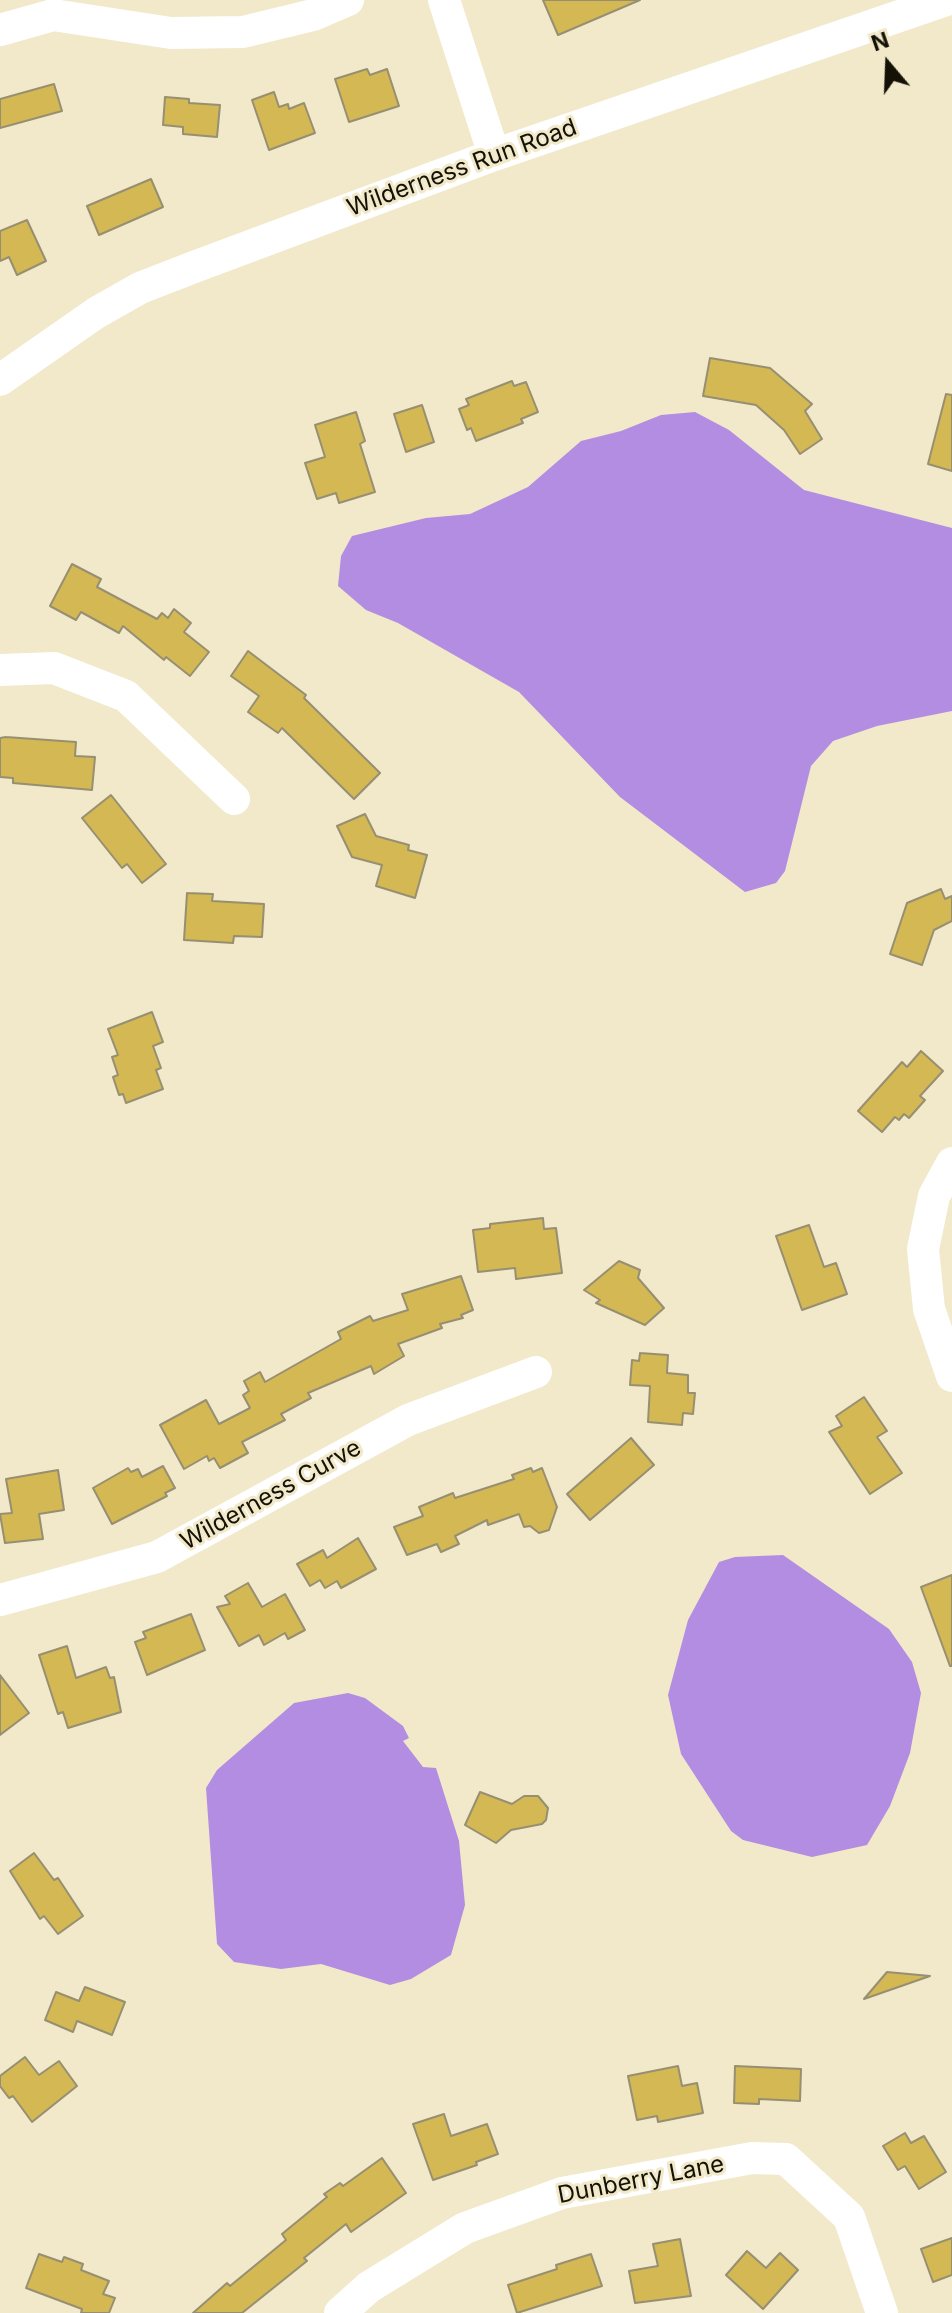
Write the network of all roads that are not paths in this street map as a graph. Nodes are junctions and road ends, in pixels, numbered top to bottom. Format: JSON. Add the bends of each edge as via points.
{"nodes":[{"id":1,"x":348,"y":0,"type":"edge"},
{"id":2,"x":444,"y":0,"type":"edge"},
{"id":3,"x":946,"y":0,"type":"edge"},
{"id":4,"x":50,"y":8,"type":"edge"},
{"id":5,"x":0,"y":30,"type":"edge"},
{"id":6,"x":494,"y":155,"type":"junction"},
{"id":7,"x":0,"y":380,"type":"edge"},
{"id":8,"x":0,"y":670,"type":"edge"},
{"id":9,"x":234,"y":799,"type":"dead end"},
{"id":10,"x":952,"y":1163,"type":"edge"},
{"id":11,"x":536,"y":1372,"type":"dead end"},
{"id":12,"x":952,"y":1376,"type":"edge"},
{"id":13,"x":0,"y":1600,"type":"edge"},
{"id":14,"x":340,"y":2313,"type":"edge"},
{"id":15,"x":882,"y":2313,"type":"edge"}],
"edges":[{"from":1,"to":4,"type":"street","via":[[313,15],[243,32],[171,33]]},
{"from":2,"to":6,"type":"street"},
{"from":3,"to":6,"type":"street","name":"Wilderness Run Road"},
{"from":4,"to":5,"type":"street"},
{"from":6,"to":7,"type":"street","name":"Wilderness Run Road","via":[[140,288]]},
{"from":8,"to":9,"type":"street","via":[[54,668],[126,696]]},
{"from":10,"to":12,"type":"street","via":[[934,1196],[923,1249],[929,1309]]},
{"from":11,"to":13,"type":"street","name":"Wilderness Curve","via":[[408,1420],[157,1557]]},
{"from":14,"to":15,"type":"street","name":"Dunberry Lane","via":[[369,2287],[465,2228],[562,2193],[752,2158],[786,2159],[849,2217]]}]}
